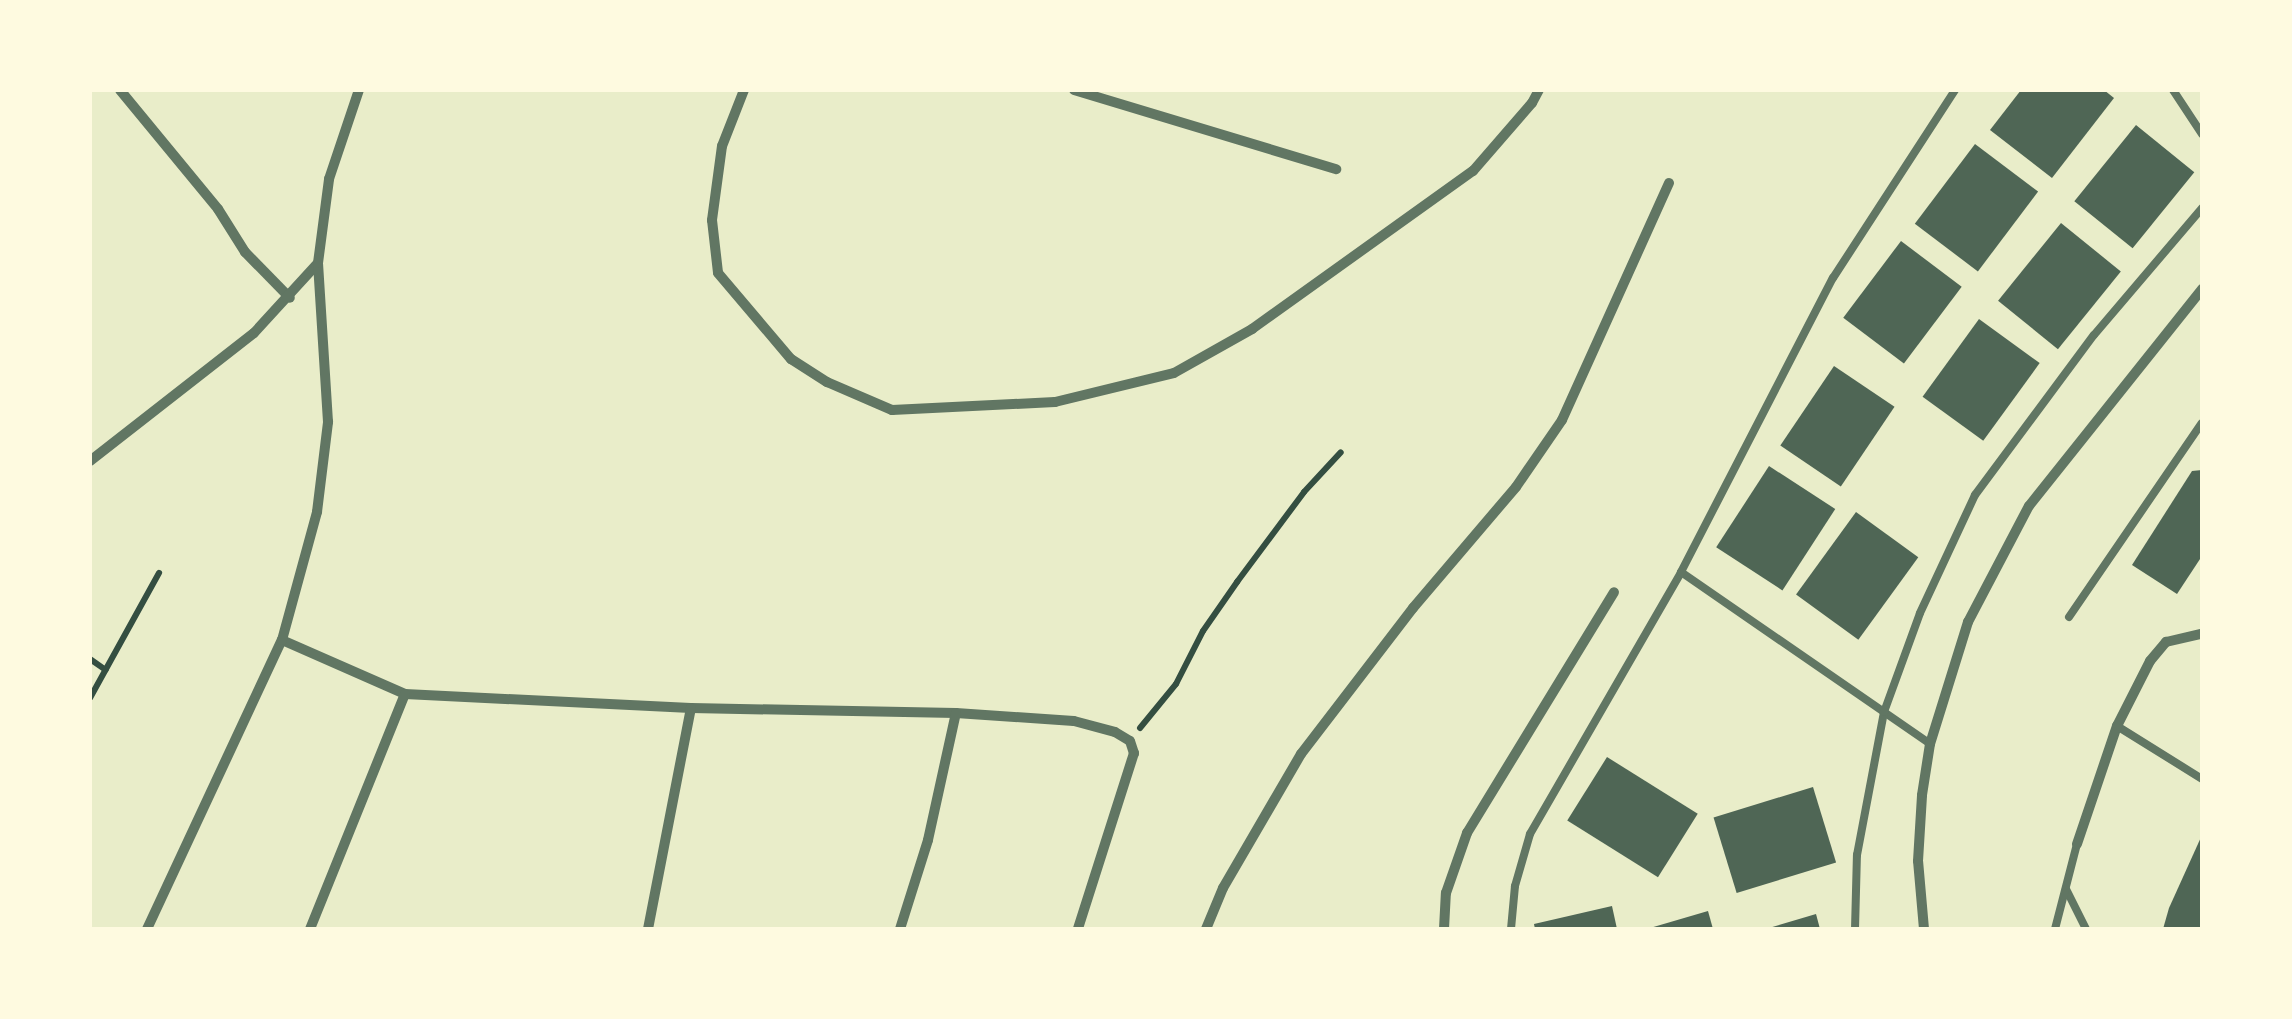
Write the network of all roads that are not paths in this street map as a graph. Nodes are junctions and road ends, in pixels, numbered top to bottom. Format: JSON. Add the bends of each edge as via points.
{"nodes":[{"id":1,"x":120,"y":90,"type":"edge"},
{"id":2,"x":359,"y":90,"type":"edge"},
{"id":3,"x":744,"y":90,"type":"edge"},
{"id":4,"x":1074,"y":90,"type":"edge"},
{"id":5,"x":1538,"y":90,"type":"edge"},
{"id":6,"x":1955,"y":90,"type":"edge"},
{"id":7,"x":2173,"y":90,"type":"edge"},
{"id":8,"x":2202,"y":134,"type":"edge"},
{"id":9,"x":1336,"y":169,"type":"dead end"},
{"id":10,"x":1669,"y":183,"type":"dead end"},
{"id":11,"x":2202,"y":208,"type":"edge"},
{"id":12,"x":318,"y":263,"type":"junction"},
{"id":13,"x":2202,"y":289,"type":"edge"},
{"id":14,"x":290,"y":298,"type":"junction"},
{"id":15,"x":2202,"y":422,"type":"edge"},
{"id":16,"x":90,"y":461,"type":"edge"},
{"id":17,"x":1680,"y":572,"type":"junction"},
{"id":18,"x":1614,"y":592,"type":"dead end"},
{"id":19,"x":2069,"y":617,"type":"dead end"},
{"id":20,"x":2202,"y":634,"type":"edge"},
{"id":21,"x":282,"y":640,"type":"junction"},
{"id":22,"x":405,"y":694,"type":"junction"},
{"id":23,"x":690,"y":708,"type":"junction"},
{"id":24,"x":956,"y":712,"type":"junction"},
{"id":25,"x":1884,"y":712,"type":"junction"},
{"id":26,"x":2117,"y":726,"type":"junction"},
{"id":27,"x":1930,"y":744,"type":"junction"},
{"id":28,"x":2202,"y":779,"type":"edge"},
{"id":29,"x":2077,"y":844,"type":"joint"},
{"id":30,"x":2066,"y":889,"type":"junction"},
{"id":31,"x":146,"y":929,"type":"edge"},
{"id":32,"x":310,"y":929,"type":"edge"},
{"id":33,"x":648,"y":929,"type":"edge"},
{"id":34,"x":900,"y":929,"type":"edge"},
{"id":35,"x":1078,"y":929,"type":"edge"},
{"id":36,"x":1206,"y":929,"type":"edge"},
{"id":37,"x":1444,"y":929,"type":"edge"},
{"id":38,"x":1511,"y":929,"type":"edge"},
{"id":39,"x":1856,"y":929,"type":"edge"},
{"id":40,"x":1924,"y":929,"type":"edge"},
{"id":41,"x":2056,"y":929,"type":"edge"},
{"id":42,"x":2086,"y":929,"type":"edge"}],
"edges":[{"from":1,"to":14,"type":"street","via":[[245,252]]},
{"from":2,"to":12,"type":"street","via":[[330,178]]},
{"from":3,"to":5,"type":"street","via":[[722,146],[712,220],[718,273],[791,359],[892,410],[1055,402],[1174,373],[1252,329],[1473,171]]},
{"from":4,"to":9,"type":"street"},
{"from":6,"to":17,"type":"lane","via":[[1833,278]]},
{"from":7,"to":8,"type":"lane"},
{"from":10,"to":36,"type":"street","via":[[1562,420],[1516,487],[1301,754]]},
{"from":11,"to":25,"type":"lane","via":[[2094,335],[1975,495],[1920,613]]},
{"from":12,"to":14,"type":"street"},
{"from":12,"to":21,"type":"street","via":[[328,422],[316,512]]},
{"from":13,"to":27,"type":"street","via":[[2029,506],[1968,622]]},
{"from":14,"to":16,"type":"street"},
{"from":15,"to":19,"type":"lane"},
{"from":17,"to":25,"type":"lane"},
{"from":17,"to":38,"type":"lane","via":[[1530,834]]},
{"from":18,"to":37,"type":"street","via":[[1467,832],[1446,893]]},
{"from":20,"to":26,"type":"street","via":[[2166,642]]},
{"from":21,"to":22,"type":"street"},
{"from":21,"to":31,"type":"street"},
{"from":22,"to":23,"type":"street"},
{"from":22,"to":32,"type":"street"},
{"from":23,"to":24,"type":"street"},
{"from":23,"to":33,"type":"street"},
{"from":24,"to":34,"type":"street"},
{"from":24,"to":35,"type":"street","via":[[1074,721],[1130,741],[1134,753]]},
{"from":25,"to":27,"type":"lane"},
{"from":25,"to":39,"type":"lane","via":[[1858,856]]},
{"from":26,"to":28,"type":"lane"},
{"from":26,"to":29,"type":"street"},
{"from":27,"to":40,"type":"street","via":[[1918,861]]},
{"from":29,"to":30,"type":"lane"},
{"from":30,"to":41,"type":"lane"},
{"from":30,"to":42,"type":"lane"}]}
